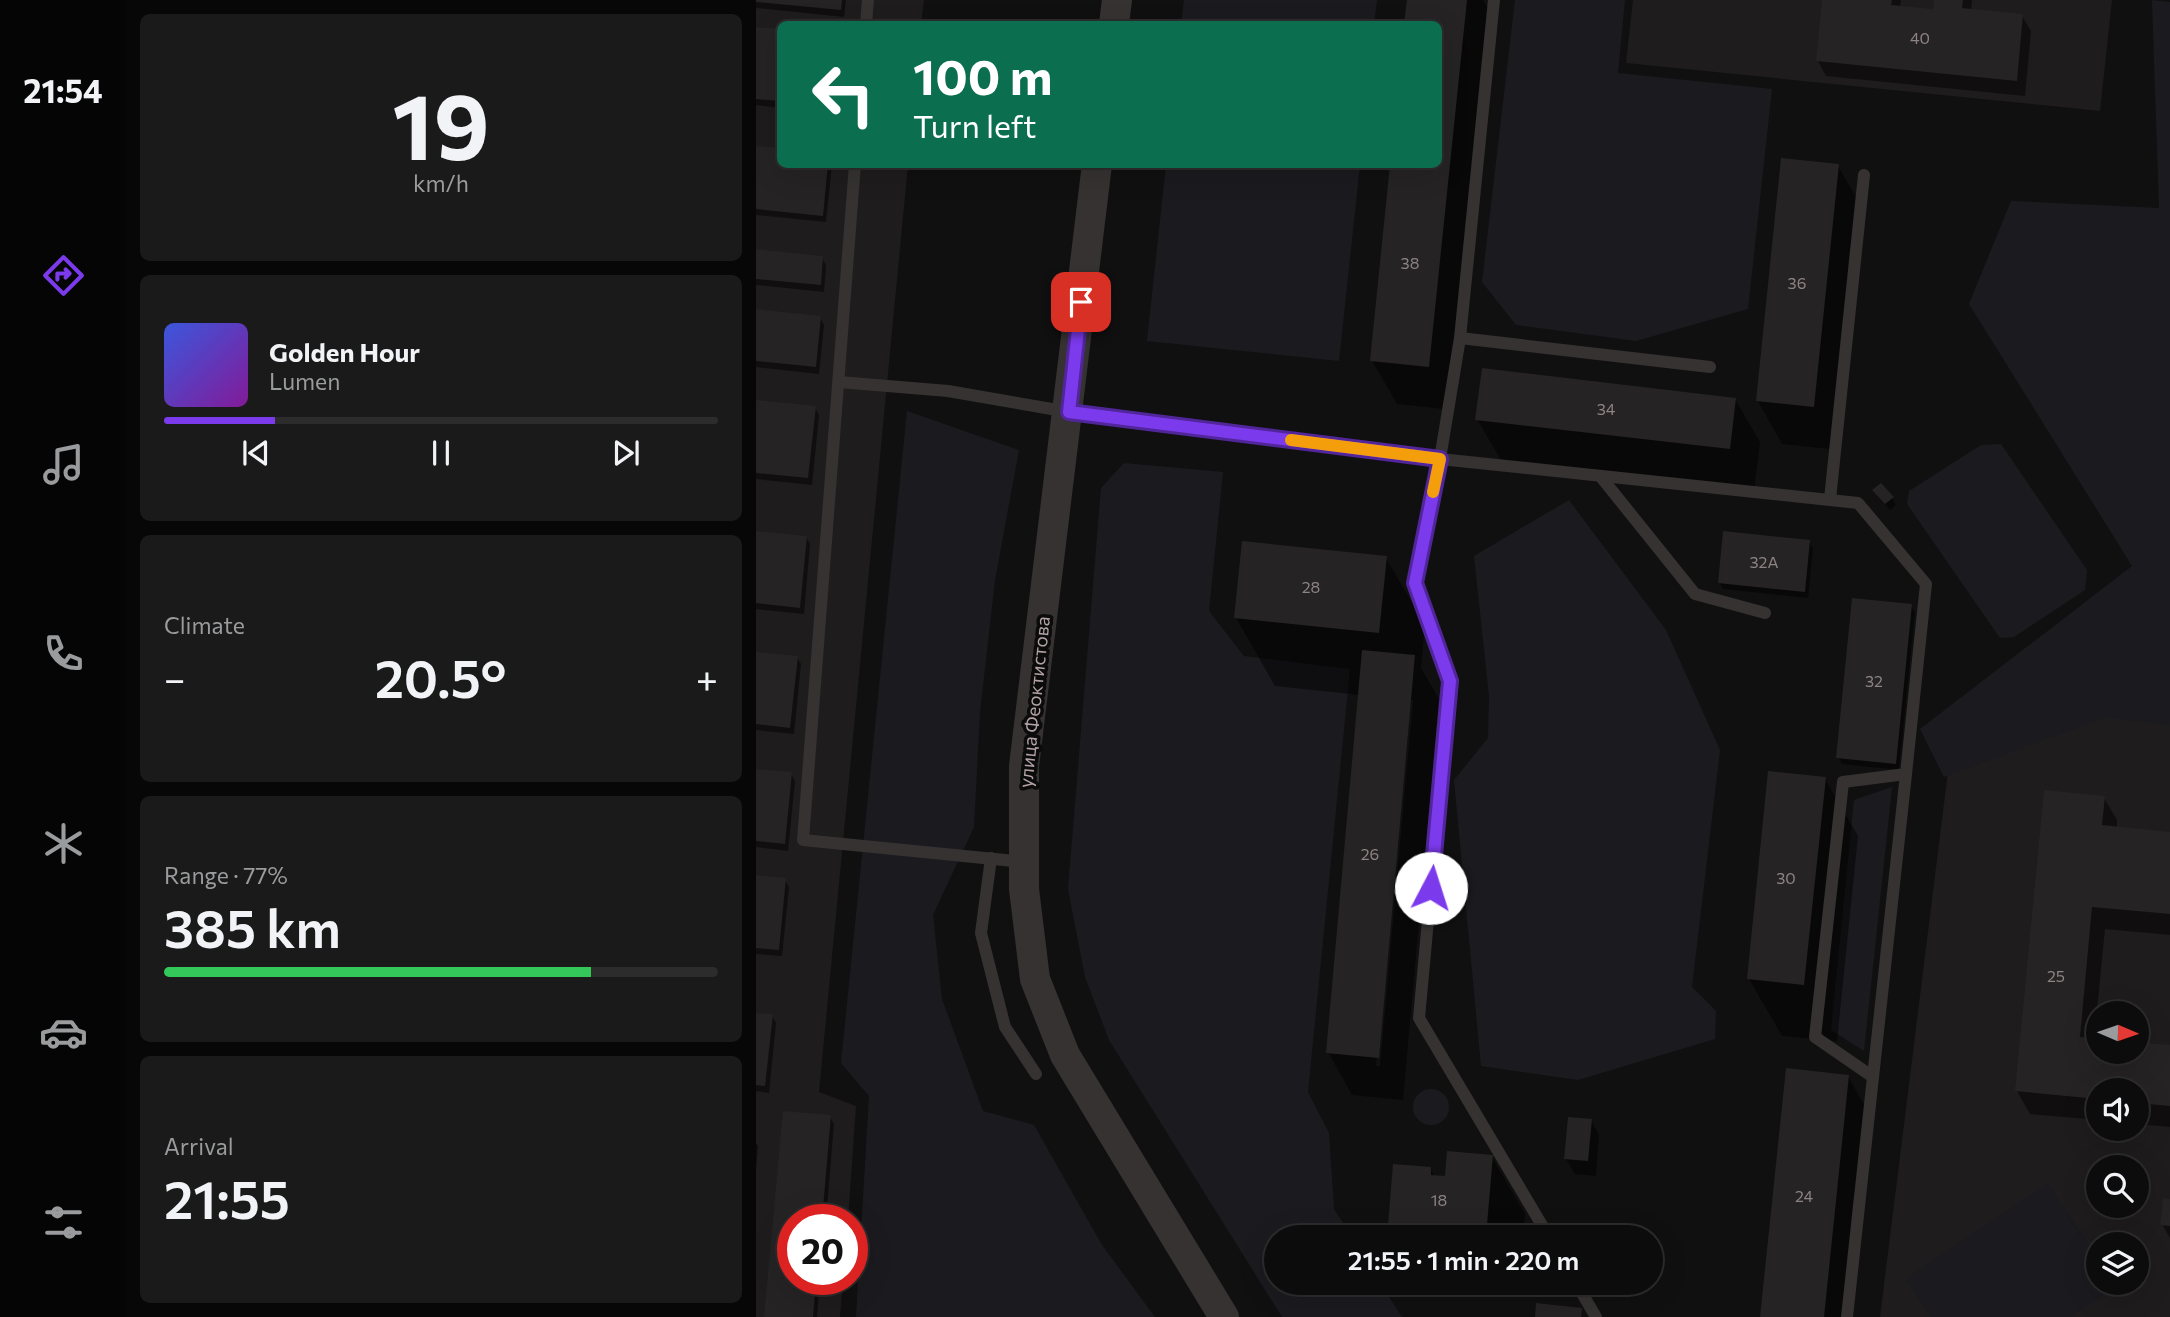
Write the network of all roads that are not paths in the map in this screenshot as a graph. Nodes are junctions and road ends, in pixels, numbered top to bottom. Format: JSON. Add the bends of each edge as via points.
{"nodes":[{"id":1,"x":868,"y":0,"type":"edge"},
{"id":2,"x":1116,"y":0,"type":"edge"},
{"id":3,"x":1494,"y":0,"type":"edge"},
{"id":4,"x":866,"y":21,"type":"edge"},
{"id":5,"x":1114,"y":21,"type":"edge"},
{"id":6,"x":855,"y":168,"type":"edge"},
{"id":7,"x":1097,"y":168,"type":"edge"},
{"id":8,"x":1864,"y":176,"type":"dead end"},
{"id":9,"x":1460,"y":338,"type":"junction"},
{"id":10,"x":1710,"y":367,"type":"dead end"},
{"id":11,"x":839,"y":382,"type":"junction"},
{"id":12,"x":1069,"y":412,"type":"junction"},
{"id":13,"x":1440,"y":459,"type":"junction"},
{"id":14,"x":1601,"y":477,"type":"junction"},
{"id":15,"x":1830,"y":499,"type":"junction"},
{"id":16,"x":1765,"y":613,"type":"dead end"},
{"id":17,"x":1906,"y":774,"type":"junction"},
{"id":18,"x":991,"y":858,"type":"junction"},
{"id":19,"x":1024,"y":862,"type":"junction"},
{"id":20,"x":1036,"y":1074,"type":"dead end"},
{"id":21,"x":1873,"y":1077,"type":"junction"},
{"id":22,"x":1542,"y":1225,"type":"edge"},
{"id":23,"x":1583,"y":1295,"type":"edge"},
{"id":24,"x":1224,"y":1317,"type":"edge"},
{"id":25,"x":1596,"y":1317,"type":"edge"},
{"id":26,"x":1847,"y":1317,"type":"edge"}],
"edges":[{"from":1,"to":4,"type":"lane"},
{"from":2,"to":5,"type":"street"},
{"from":3,"to":9,"type":"lane"},
{"from":6,"to":11,"type":"lane"},
{"from":7,"to":12,"type":"street","name":"улица Феоктистова"},
{"from":8,"to":15,"type":"lane"},
{"from":9,"to":10,"type":"lane"},
{"from":9,"to":13,"type":"lane"},
{"from":11,"to":12,"type":"lane","via":[[948,391]]},
{"from":11,"to":18,"type":"lane","via":[[803,840]]},
{"from":12,"to":13,"type":"lane"},
{"from":12,"to":19,"type":"street","name":"улица Феоктистова","via":[[1024,766]]},
{"from":13,"to":14,"type":"lane"},
{"from":13,"to":22,"type":"lane","via":[[1415,583],[1450,681],[1419,1018]]},
{"from":14,"to":15,"type":"lane"},
{"from":14,"to":16,"type":"lane","via":[[1695,594]]},
{"from":15,"to":17,"type":"lane","via":[[1858,503],[1926,584]]},
{"from":17,"to":21,"type":"lane"},
{"from":17,"to":21,"type":"lane","via":[[1843,782],[1816,1024],[1815,1037]]},
{"from":18,"to":19,"type":"lane"},
{"from":18,"to":20,"type":"lane","via":[[981,933],[1005,1027]]},
{"from":19,"to":24,"type":"street","name":"улица Феоктистова","via":[[1035,979],[1065,1055]]},
{"from":21,"to":26,"type":"lane"},
{"from":23,"to":25,"type":"lane"}]}
